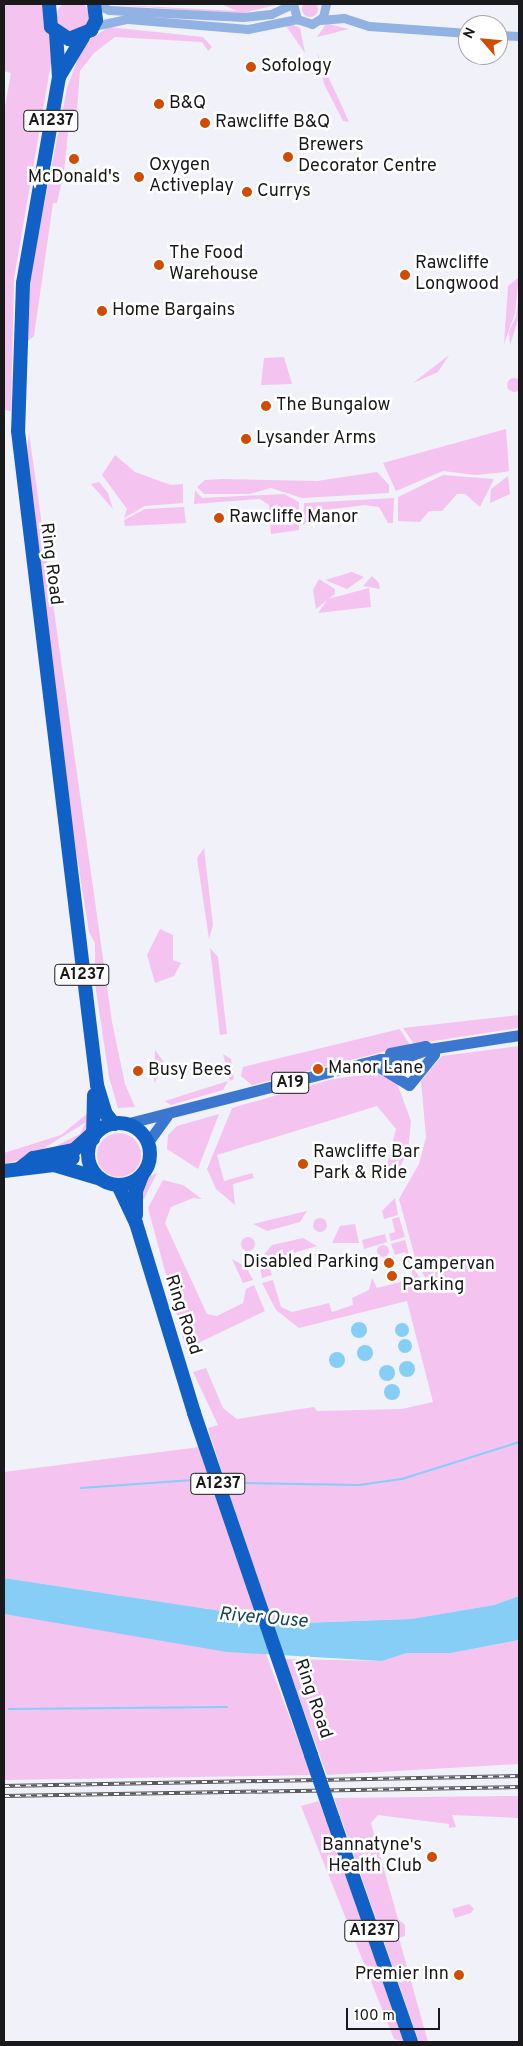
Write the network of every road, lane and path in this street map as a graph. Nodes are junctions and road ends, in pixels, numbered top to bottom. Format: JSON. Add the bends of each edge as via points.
{"nodes":[{"id":1,"x":49,"y":4,"type":"edge"},
{"id":2,"x":95,"y":4,"type":"edge"},
{"id":3,"x":292,"y":4,"type":"edge"},
{"id":4,"x":327,"y":4,"type":"edge"},
{"id":5,"x":344,"y":18,"type":"junction"},
{"id":6,"x":298,"y":19,"type":"junction"},
{"id":7,"x":320,"y":20,"type":"junction"},
{"id":8,"x":94,"y":26,"type":"junction"},
{"id":9,"x":458,"y":32,"type":"edge"},
{"id":10,"x":56,"y":33,"type":"junction"},
{"id":11,"x":83,"y":37,"type":"junction"},
{"id":12,"x":59,"y":77,"type":"junction"},
{"id":13,"x":519,"y":1035,"type":"edge"},
{"id":14,"x":446,"y":1046,"type":"junction"},
{"id":15,"x":410,"y":1048,"type":"junction"},
{"id":16,"x":429,"y":1049,"type":"junction"},
{"id":17,"x":404,"y":1059,"type":"junction"},
{"id":18,"x":375,"y":1061,"type":"junction"},
{"id":19,"x":94,"y":1065,"type":"junction"},
{"id":20,"x":97,"y":1085,"type":"junction"},
{"id":21,"x":167,"y":1116,"type":"junction"},
{"id":22,"x":123,"y":1123,"type":"junction"},
{"id":23,"x":92,"y":1139,"type":"junction"},
{"id":24,"x":148,"y":1142,"type":"junction"},
{"id":25,"x":54,"y":1166,"type":"junction"},
{"id":26,"x":19,"y":1169,"type":"junction"},
{"id":27,"x":4,"y":1170,"type":"edge"},
{"id":28,"x":142,"y":1175,"type":"junction"},
{"id":29,"x":96,"y":1177,"type":"junction"},
{"id":30,"x":118,"y":1185,"type":"junction"},
{"id":31,"x":136,"y":1223,"type":"junction"},
{"id":32,"x":144,"y":1256,"type":"junction"},
{"id":33,"x":411,"y":2042,"type":"edge"}],
"edges":[{"from":1,"to":10,"type":"highway","number":"A1237","via":[[48,20]]},
{"from":2,"to":3,"type":"street","via":[[109,10],[243,17],[271,14]]},
{"from":2,"to":8,"type":"highway"},
{"from":3,"to":6,"type":"street"},
{"from":4,"to":5,"type":"street"},
{"from":4,"to":7,"type":"street"},
{"from":5,"to":7,"type":"street"},
{"from":5,"to":9,"type":"street","via":[[369,26]]},
{"from":6,"to":7,"type":"street","via":[[307,24]]},
{"from":6,"to":8,"type":"street","via":[[248,29],[128,19]]},
{"from":8,"to":11,"type":"highway","number":"A1237"},
{"from":10,"to":11,"type":"highway","via":[[69,39]]},
{"from":10,"to":12,"type":"highway","name":"Ring Road","number":"A1237"},
{"from":11,"to":12,"type":"highway","name":"Ring Road","number":"A1237"},
{"from":12,"to":19,"type":"highway","name":"Ring Road","number":"A1237","via":[[23,283],[18,430]]},
{"from":13,"to":14,"type":"main road","number":"A19"},
{"from":14,"to":16,"type":"main road","number":"A19"},
{"from":14,"to":18,"type":"main road","via":[[422,1063],[409,1084]]},
{"from":15,"to":16,"type":"main road","number":"A19"},
{"from":15,"to":17,"type":"main road"},
{"from":15,"to":18,"type":"main road","number":"A19"},
{"from":16,"to":17,"type":"main road","number":"A19"},
{"from":17,"to":18,"type":"main road","number":"A19"},
{"from":18,"to":21,"type":"main road","number":"A19"},
{"from":19,"to":20,"type":"highway","name":"Ring Road","number":"A1237"},
{"from":19,"to":22,"type":"highway","via":[[105,1082],[112,1110]]},
{"from":20,"to":22,"type":"highway","name":"Ring Road","number":"A1237"},
{"from":20,"to":23,"type":"highway","name":"Ring Road","number":"A1237"},
{"from":21,"to":22,"type":"main road","number":"A19"},
{"from":21,"to":24,"type":"main road"},
{"from":22,"to":23,"type":"highway"},
{"from":22,"to":24,"type":"highway","via":[[136,1128]]},
{"from":23,"to":25,"type":"highway"},
{"from":23,"to":26,"type":"highway","via":[[74,1150],[33,1158]]},
{"from":23,"to":29,"type":"highway","via":[[90,1163]]},
{"from":24,"to":28,"type":"highway","via":[[150,1158]]},
{"from":25,"to":26,"type":"highway"},
{"from":25,"to":29,"type":"highway"},
{"from":26,"to":27,"type":"highway"},
{"from":28,"to":30,"type":"highway"},
{"from":28,"to":31,"type":"highway","name":"Ring Road","number":"A1237","via":[[136,1191]]},
{"from":29,"to":30,"type":"highway"},
{"from":29,"to":32,"type":"highway","via":[[115,1194],[132,1239]]},
{"from":30,"to":31,"type":"highway","name":"Ring Road","number":"A1237"},
{"from":31,"to":32,"type":"highway","name":"Ring Road","number":"A1237"},
{"from":32,"to":33,"type":"highway","name":"Ring Road","number":"A1237","bridge":true,"via":[[233,1530]]}]}
